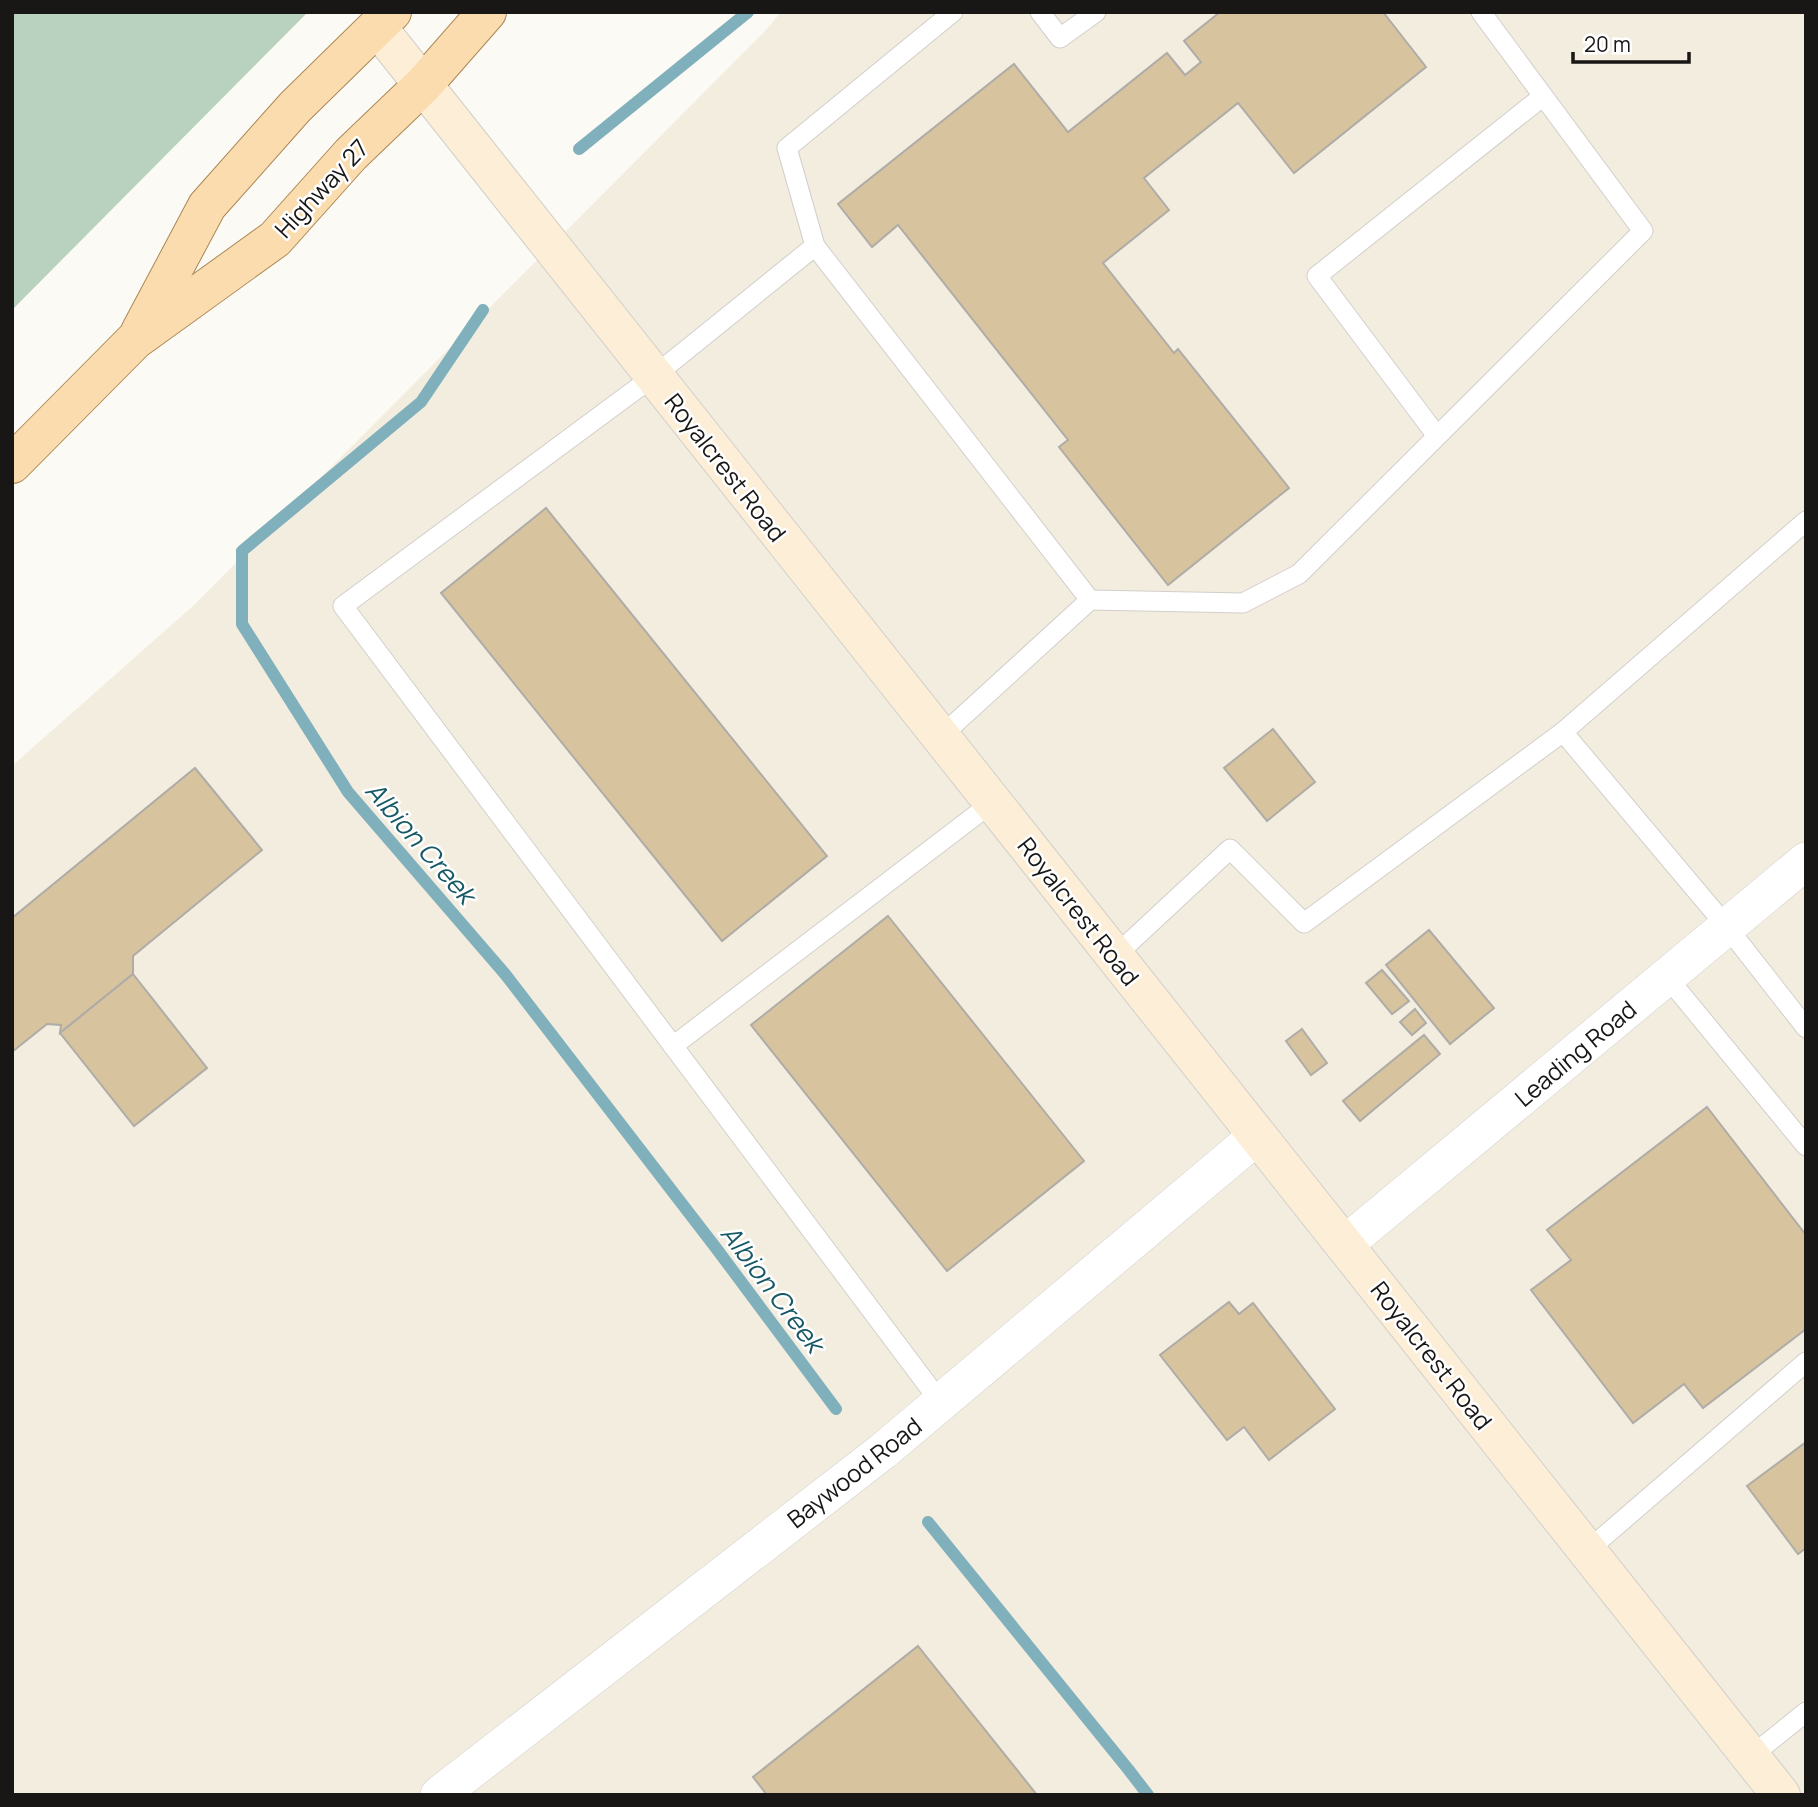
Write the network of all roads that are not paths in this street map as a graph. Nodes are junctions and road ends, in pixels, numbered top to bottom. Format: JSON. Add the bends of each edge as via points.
{"nodes":[{"id":1,"x":488,"y":12,"type":"edge"},
{"id":2,"x":953,"y":12,"type":"edge"},
{"id":3,"x":1040,"y":12,"type":"edge"},
{"id":4,"x":1096,"y":12,"type":"edge"},
{"id":5,"x":1480,"y":12,"type":"edge"},
{"id":6,"x":385,"y":20,"type":"edge"},
{"id":7,"x":423,"y":85,"type":"junction"},
{"id":8,"x":1542,"y":97,"type":"junction"},
{"id":9,"x":815,"y":246,"type":"junction"},
{"id":10,"x":135,"y":341,"type":"junction"},
{"id":11,"x":654,"y":376,"type":"junction"},
{"id":12,"x":1437,"y":436,"type":"junction"},
{"id":13,"x":12,"y":464,"type":"edge"},
{"id":14,"x":1806,"y":521,"type":"edge"},
{"id":15,"x":1090,"y":600,"type":"junction"},
{"id":16,"x":1563,"y":732,"type":"junction"},
{"id":17,"x":940,"y":737,"type":"junction"},
{"id":18,"x":993,"y":802,"type":"junction"},
{"id":19,"x":1806,"y":861,"type":"edge"},
{"id":20,"x":1727,"y":927,"type":"junction"},
{"id":21,"x":1115,"y":956,"type":"junction"},
{"id":22,"x":1667,"y":977,"type":"junction"},
{"id":23,"x":1806,"y":1028,"type":"edge"},
{"id":24,"x":673,"y":1046,"type":"junction"},
{"id":25,"x":1257,"y":1136,"type":"junction"},
{"id":26,"x":1806,"y":1146,"type":"edge"},
{"id":27,"x":1344,"y":1245,"type":"junction"},
{"id":28,"x":1806,"y":1362,"type":"edge"},
{"id":29,"x":941,"y":1403,"type":"junction"},
{"id":30,"x":1587,"y":1551,"type":"junction"},
{"id":31,"x":1806,"y":1712,"type":"edge"},
{"id":32,"x":1750,"y":1756,"type":"junction"},
{"id":33,"x":439,"y":1795,"type":"edge"},
{"id":34,"x":1781,"y":1795,"type":"edge"}],
"edges":[{"from":1,"to":7,"type":"main road","name":"Highway 27"},
{"from":2,"to":9,"type":"lane","via":[[787,148]]},
{"from":3,"to":4,"type":"lane","via":[[1060,38]]},
{"from":5,"to":8,"type":"lane"},
{"from":6,"to":7,"type":"street","name":"Royalcrest Road"},
{"from":6,"to":10,"type":"main road","name":"Highway 27","via":[[295,107],[207,206]]},
{"from":7,"to":10,"type":"main road","name":"Highway 27","via":[[351,153],[275,239]]},
{"from":7,"to":11,"type":"street","name":"Royalcrest Road"},
{"from":8,"to":12,"type":"lane","via":[[1643,231]]},
{"from":8,"to":12,"type":"lane","via":[[1317,276]]},
{"from":9,"to":11,"type":"lane"},
{"from":9,"to":15,"type":"lane"},
{"from":10,"to":13,"type":"main road","name":"Highway 27"},
{"from":11,"to":17,"type":"street","name":"Royalcrest Road"},
{"from":11,"to":24,"type":"lane","via":[[343,606]]},
{"from":12,"to":15,"type":"lane","via":[[1299,574],[1243,603]]},
{"from":14,"to":16,"type":"lane"},
{"from":15,"to":17,"type":"lane"},
{"from":16,"to":20,"type":"lane"},
{"from":16,"to":21,"type":"lane","via":[[1304,923],[1230,849]]},
{"from":17,"to":18,"type":"street","name":"Royalcrest Road"},
{"from":18,"to":21,"type":"street","name":"Royalcrest Road"},
{"from":18,"to":24,"type":"lane"},
{"from":19,"to":20,"type":"street","name":"Leading Road"},
{"from":20,"to":22,"type":"street","name":"Leading Road"},
{"from":20,"to":23,"type":"lane"},
{"from":21,"to":25,"type":"street","name":"Royalcrest Road"},
{"from":22,"to":26,"type":"lane"},
{"from":22,"to":27,"type":"street","name":"Leading Road"},
{"from":24,"to":29,"type":"lane"},
{"from":25,"to":27,"type":"street","name":"Royalcrest Road"},
{"from":25,"to":29,"type":"street","name":"Baywood Road"},
{"from":27,"to":30,"type":"street","name":"Royalcrest Road"},
{"from":28,"to":30,"type":"lane"},
{"from":29,"to":33,"type":"street","name":"Baywood Road"},
{"from":30,"to":32,"type":"street","name":"Royalcrest Road"},
{"from":31,"to":32,"type":"lane"},
{"from":32,"to":34,"type":"street","name":"Royalcrest Road"}]}
